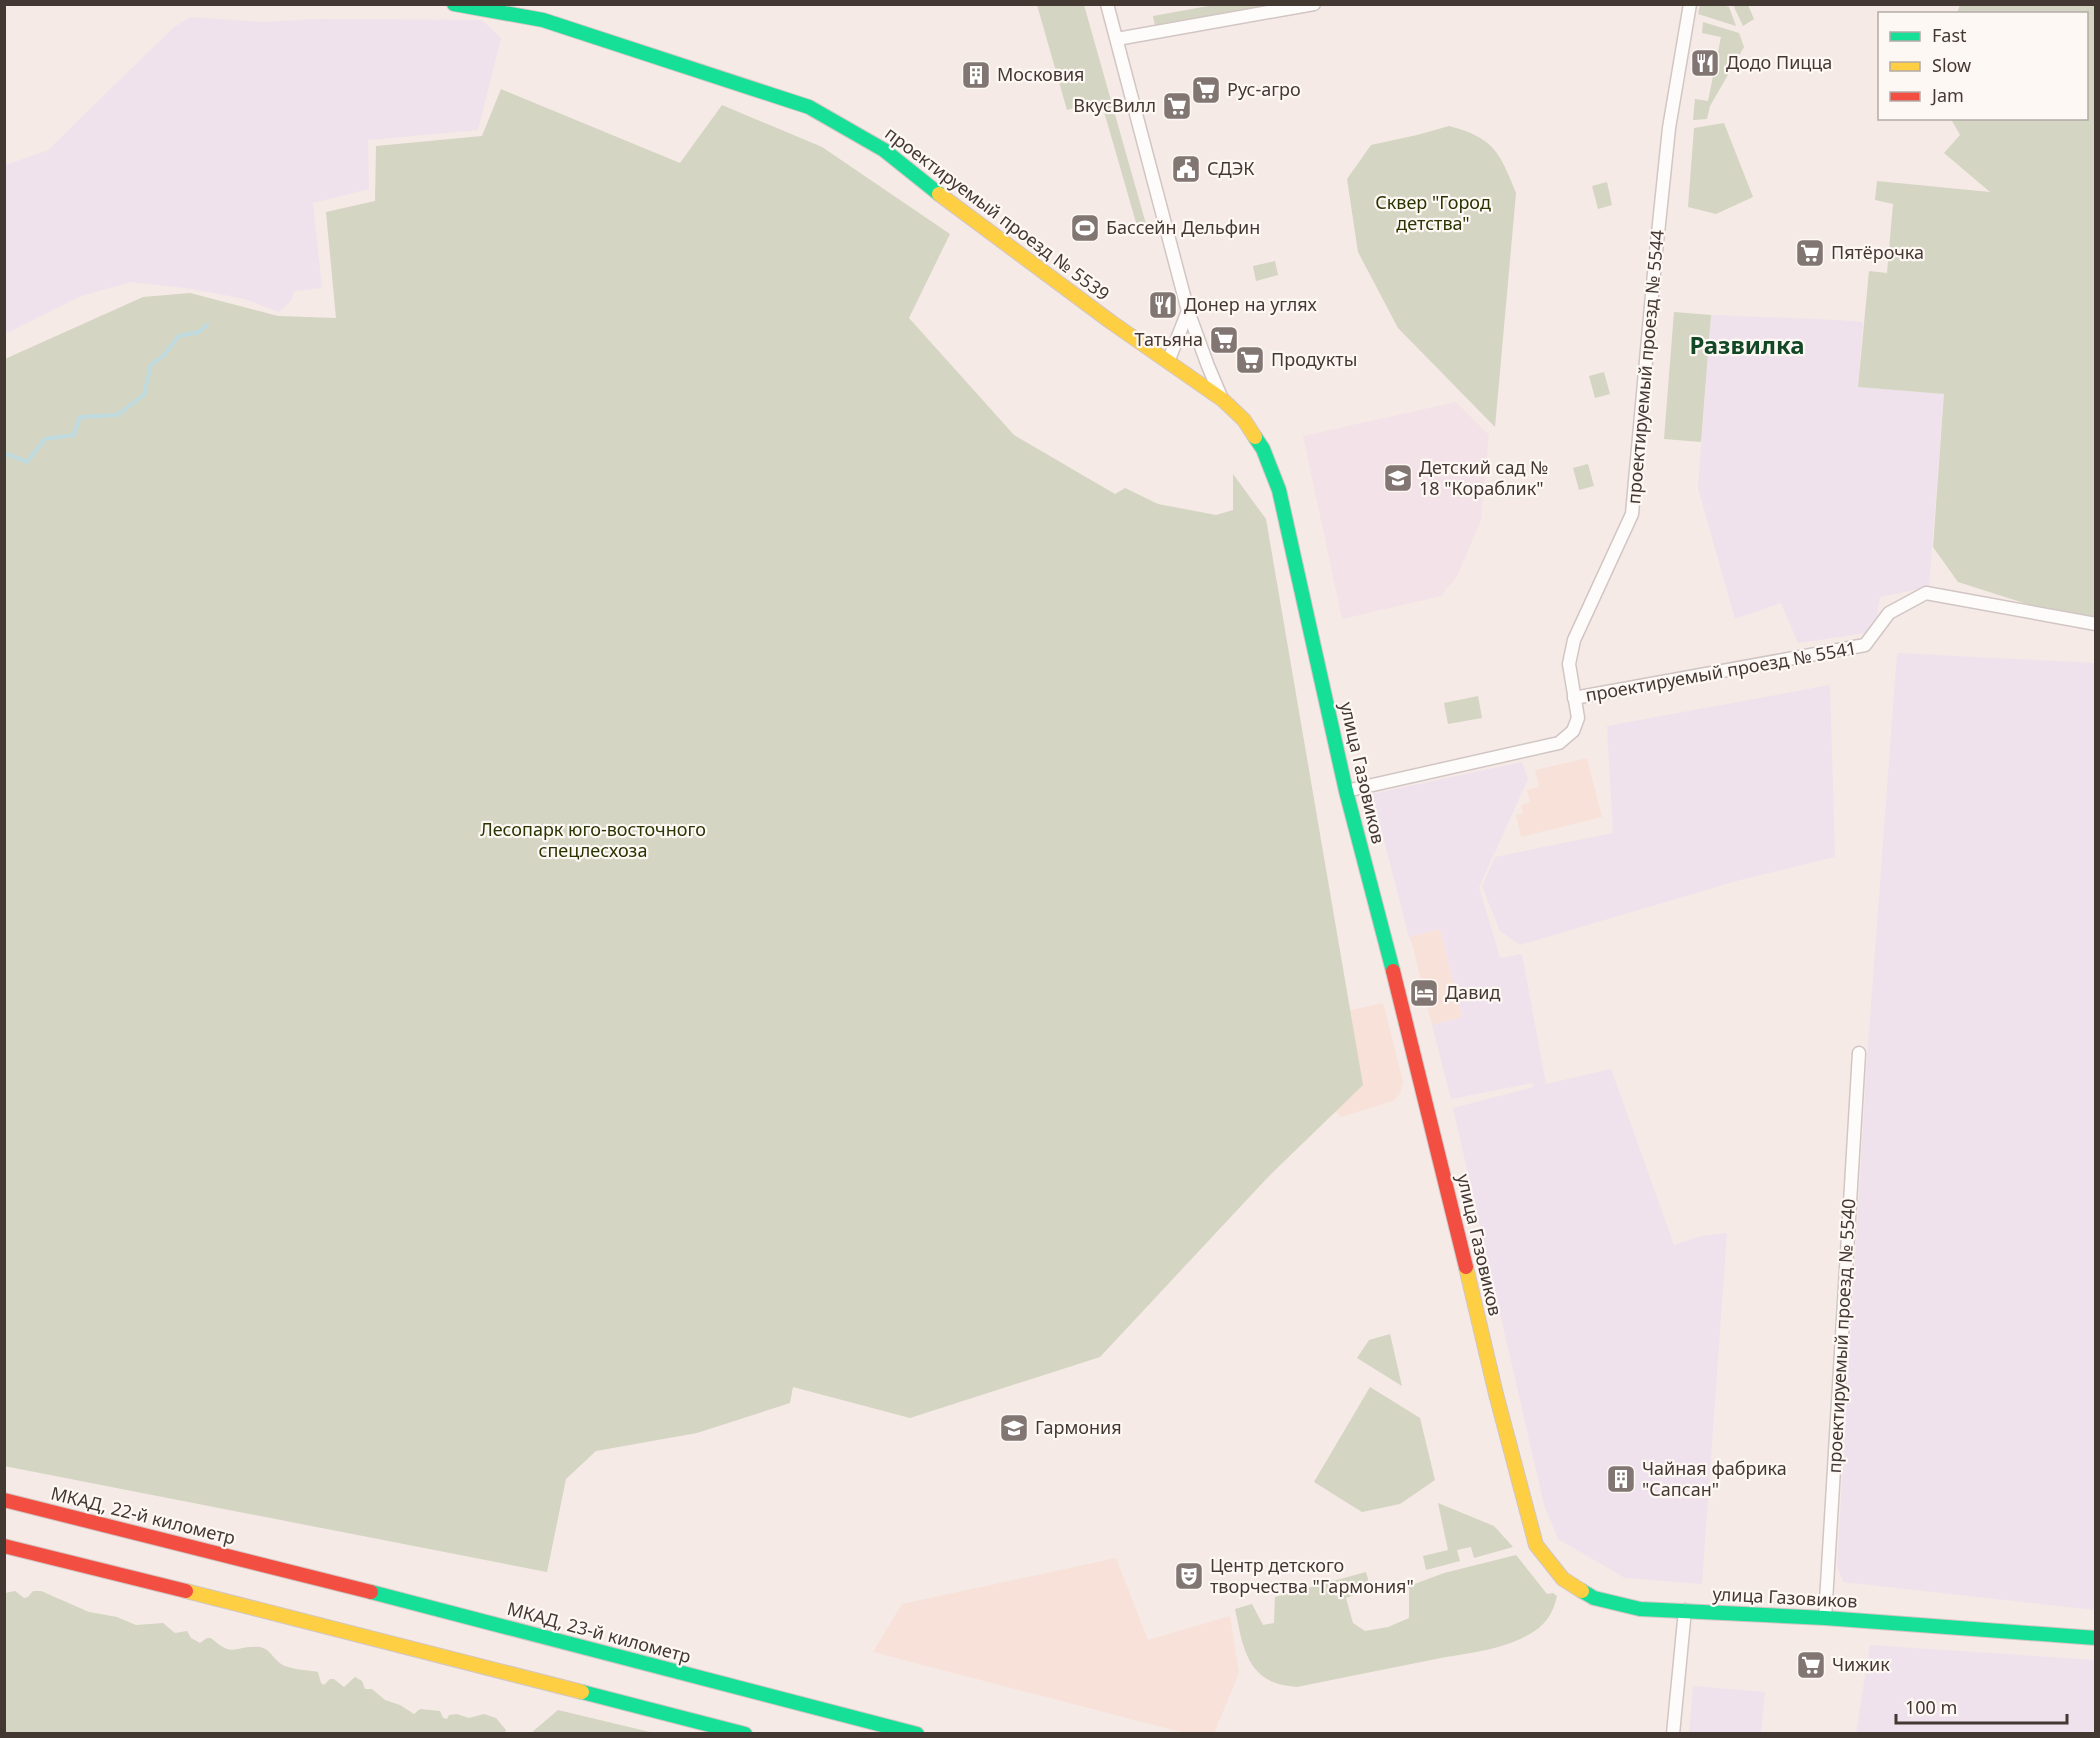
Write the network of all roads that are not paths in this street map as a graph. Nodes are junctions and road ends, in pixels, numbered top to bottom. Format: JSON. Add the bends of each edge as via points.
{"nodes":[{"id":1,"x":454,"y":4,"type":"edge"},
{"id":2,"x":1107,"y":4,"type":"edge"},
{"id":3,"x":1314,"y":4,"type":"edge"},
{"id":4,"x":1690,"y":4,"type":"edge"},
{"id":5,"x":1117,"y":39,"type":"junction"},
{"id":6,"x":1188,"y":311,"type":"junction"},
{"id":7,"x":1168,"y":362,"type":"junction"},
{"id":8,"x":1222,"y":400,"type":"junction"},
{"id":9,"x":2096,"y":624,"type":"edge"},
{"id":10,"x":1574,"y":698,"type":"junction"},
{"id":11,"x":1578,"y":718,"type":"joint"},
{"id":12,"x":1346,"y":791,"type":"junction"},
{"id":13,"x":1859,"y":1053,"type":"dead end"},
{"id":14,"x":4,"y":1500,"type":"edge"},
{"id":15,"x":4,"y":1546,"type":"edge"},
{"id":16,"x":273,"y":1566,"type":"joint"},
{"id":17,"x":1685,"y":1610,"type":"junction"},
{"id":18,"x":1825,"y":1618,"type":"junction"},
{"id":19,"x":2096,"y":1638,"type":"edge"},
{"id":20,"x":745,"y":1734,"type":"edge"},
{"id":21,"x":917,"y":1734,"type":"edge"},
{"id":22,"x":1673,"y":1734,"type":"edge"}],
"edges":[{"from":1,"to":7,"type":"main road","name":"проектируемый проезд № 5539","via":[[543,20],[809,107],[885,150]]},
{"from":2,"to":5,"type":"street"},
{"from":3,"to":5,"type":"street"},
{"from":4,"to":10,"type":"street","name":"проектируемый проезд № 5544","via":[[1669,128],[1632,514],[1574,640],[1569,664]]},
{"from":5,"to":6,"type":"street"},
{"from":6,"to":7,"type":"street"},
{"from":6,"to":8,"type":"street"},
{"from":7,"to":8,"type":"main road","name":"проектируемый проезд № 5539"},
{"from":8,"to":12,"type":"main road","name":"улица Газовиков","via":[[1244,420],[1263,449],[1279,490]]},
{"from":9,"to":10,"type":"street","name":"проектируемый проезд № 5541","via":[[1926,593],[1889,613],[1866,645]]},
{"from":10,"to":11,"type":"street","name":"проектируемый проезд № 5544"},
{"from":11,"to":12,"type":"street","name":"проектируемый проезд № 5541","via":[[1573,731],[1559,743]]},
{"from":12,"to":17,"type":"main road","name":"улица Газовиков","via":[[1536,1545],[1563,1579],[1594,1598],[1640,1609]]},
{"from":13,"to":18,"type":"street","name":"проектируемый проезд № 5540"},
{"from":14,"to":16,"type":"main road","name":"МКАД, 22-й километр"},
{"from":15,"to":20,"type":"main road"},
{"from":16,"to":21,"type":"main road","name":"МКАД, 23-й километр"},
{"from":17,"to":18,"type":"main road","name":"улица Газовиков"},
{"from":17,"to":22,"type":"street"},
{"from":18,"to":19,"type":"main road","name":"улица Газовиков"}]}
